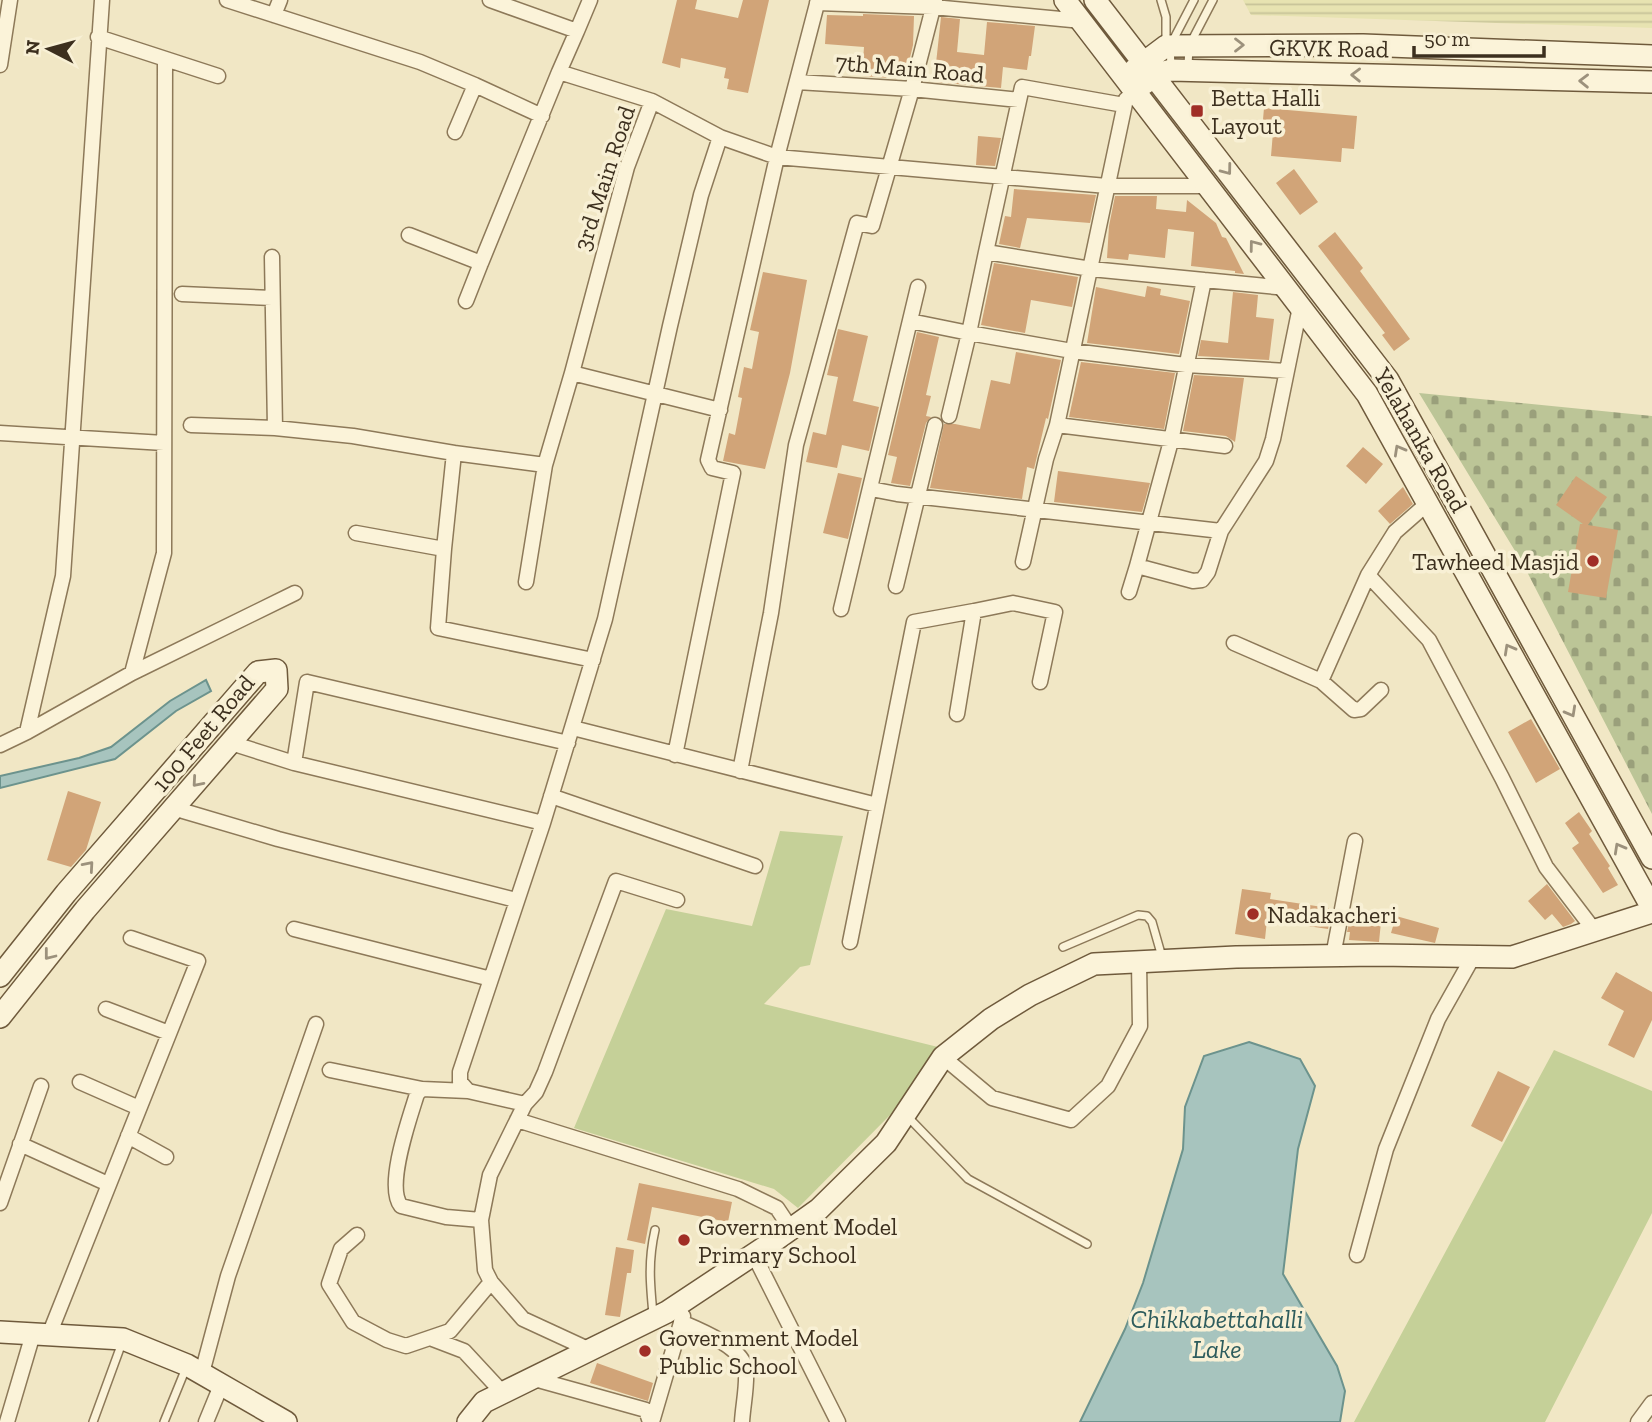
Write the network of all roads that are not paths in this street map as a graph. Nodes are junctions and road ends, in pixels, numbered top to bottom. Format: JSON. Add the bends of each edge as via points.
{"nodes":[{"id":1,"x":10,"y":0,"type":"edge"},
{"id":2,"x":102,"y":0,"type":"edge"},
{"id":3,"x":227,"y":0,"type":"edge"},
{"id":4,"x":279,"y":0,"type":"edge"},
{"id":5,"x":490,"y":0,"type":"edge"},
{"id":6,"x":590,"y":0,"type":"edge"},
{"id":7,"x":1065,"y":0,"type":"edge"},
{"id":8,"x":1095,"y":0,"type":"edge"},
{"id":9,"x":1161,"y":0,"type":"edge"},
{"id":10,"x":1194,"y":0,"type":"edge"},
{"id":11,"x":1213,"y":0,"type":"edge"},
{"id":12,"x":817,"y":2,"type":"edge"},
{"id":13,"x":934,"y":4,"type":"edge"},
{"id":14,"x":274,"y":15,"type":"junction"},
{"id":15,"x":1082,"y":21,"type":"junction"},
{"id":16,"x":577,"y":31,"type":"junction"},
{"id":17,"x":98,"y":37,"type":"junction"},
{"id":18,"x":1175,"y":46,"type":"junction"},
{"id":19,"x":1652,"y":56,"type":"edge"},
{"id":20,"x":165,"y":59,"type":"junction"},
{"id":21,"x":0,"y":65,"type":"edge"},
{"id":22,"x":1164,"y":69,"type":"junction"},
{"id":23,"x":559,"y":72,"type":"junction"},
{"id":24,"x":218,"y":76,"type":"dead end"},
{"id":25,"x":797,"y":82,"type":"junction"},
{"id":26,"x":1652,"y":82,"type":"edge"},
{"id":27,"x":475,"y":85,"type":"junction"},
{"id":28,"x":912,"y":89,"type":"junction"},
{"id":29,"x":1128,"y":93,"type":"junction"},
{"id":30,"x":1019,"y":100,"type":"junction"},
{"id":31,"x":652,"y":101,"type":"junction"},
{"id":32,"x":542,"y":116,"type":"junction"},
{"id":33,"x":456,"y":132,"type":"dead end"},
{"id":34,"x":720,"y":137,"type":"junction"},
{"id":35,"x":777,"y":157,"type":"junction"},
{"id":36,"x":891,"y":167,"type":"junction"},
{"id":37,"x":1002,"y":176,"type":"junction"},
{"id":38,"x":1107,"y":186,"type":"junction"},
{"id":39,"x":1209,"y":186,"type":"junction"},
{"id":40,"x":410,"y":235,"type":"dead end"},
{"id":41,"x":986,"y":252,"type":"junction"},
{"id":42,"x":272,"y":257,"type":"dead end"},
{"id":43,"x":481,"y":263,"type":"junction"},
{"id":44,"x":1091,"y":270,"type":"junction"},
{"id":45,"x":1204,"y":280,"type":"junction"},
{"id":46,"x":918,"y":287,"type":"dead end"},
{"id":47,"x":1287,"y":288,"type":"junction"},
{"id":48,"x":182,"y":294,"type":"dead end"},
{"id":49,"x":272,"y":298,"type":"junction"},
{"id":50,"x":466,"y":301,"type":"dead end"},
{"id":51,"x":1300,"y":307,"type":"junction"},
{"id":52,"x":910,"y":321,"type":"junction"},
{"id":53,"x":969,"y":333,"type":"junction"},
{"id":54,"x":1072,"y":351,"type":"junction"},
{"id":55,"x":1186,"y":365,"type":"junction"},
{"id":56,"x":1287,"y":371,"type":"junction"},
{"id":57,"x":572,"y":373,"type":"junction"},
{"id":58,"x":655,"y":395,"type":"junction"},
{"id":59,"x":720,"y":410,"type":"junction"},
{"id":60,"x":949,"y":416,"type":"dead end"},
{"id":61,"x":191,"y":425,"type":"dead end"},
{"id":62,"x":935,"y":425,"type":"dead end"},
{"id":63,"x":1057,"y":425,"type":"junction"},
{"id":64,"x":275,"y":428,"type":"junction"},
{"id":65,"x":0,"y":433,"type":"edge"},
{"id":66,"x":72,"y":437,"type":"junction"},
{"id":67,"x":1171,"y":441,"type":"junction"},
{"id":68,"x":164,"y":443,"type":"junction"},
{"id":69,"x":1225,"y":446,"type":"dead end"},
{"id":70,"x":454,"y":453,"type":"junction"},
{"id":71,"x":545,"y":466,"type":"junction"},
{"id":72,"x":871,"y":488,"type":"junction"},
{"id":73,"x":917,"y":495,"type":"junction"},
{"id":74,"x":1428,"y":503,"type":"junction"},
{"id":75,"x":1033,"y":510,"type":"junction"},
{"id":76,"x":1150,"y":523,"type":"junction"},
{"id":77,"x":1221,"y":531,"type":"junction"},
{"id":78,"x":356,"y":533,"type":"dead end"},
{"id":79,"x":444,"y":549,"type":"junction"},
{"id":80,"x":1023,"y":562,"type":"dead end"},
{"id":81,"x":1137,"y":566,"type":"junction"},
{"id":82,"x":1368,"y":575,"type":"junction"},
{"id":83,"x":526,"y":582,"type":"dead end"},
{"id":84,"x":896,"y":586,"type":"dead end"},
{"id":85,"x":1129,"y":592,"type":"dead end"},
{"id":86,"x":295,"y":593,"type":"dead end"},
{"id":87,"x":841,"y":609,"type":"dead end"},
{"id":88,"x":974,"y":611,"type":"junction"},
{"id":89,"x":1234,"y":643,"type":"dead end"},
{"id":90,"x":593,"y":660,"type":"junction"},
{"id":91,"x":132,"y":673,"type":"junction"},
{"id":92,"x":1321,"y":681,"type":"junction"},
{"id":93,"x":1040,"y":682,"type":"dead end"},
{"id":94,"x":1381,"y":690,"type":"dead end"},
{"id":95,"x":957,"y":714,"type":"dead end"},
{"id":96,"x":573,"y":728,"type":"junction"},
{"id":97,"x":27,"y":732,"type":"junction"},
{"id":98,"x":231,"y":743,"type":"junction"},
{"id":99,"x":568,"y":743,"type":"junction"},
{"id":100,"x":0,"y":744,"type":"edge"},
{"id":101,"x":675,"y":755,"type":"junction"},
{"id":102,"x":294,"y":763,"type":"junction"},
{"id":103,"x":740,"y":771,"type":"junction"},
{"id":104,"x":551,"y":796,"type":"junction"},
{"id":105,"x":877,"y":804,"type":"junction"},
{"id":106,"x":173,"y":808,"type":"junction"},
{"id":107,"x":543,"y":823,"type":"junction"},
{"id":108,"x":1355,"y":841,"type":"dead end"},
{"id":109,"x":1652,"y":858,"type":"edge"},
{"id":110,"x":755,"y":866,"type":"dead end"},
{"id":111,"x":516,"y":900,"type":"junction"},
{"id":112,"x":677,"y":900,"type":"dead end"},
{"id":113,"x":1652,"y":910,"type":"edge"},
{"id":114,"x":294,"y":929,"type":"dead end"},
{"id":115,"x":1594,"y":930,"type":"junction"},
{"id":116,"x":131,"y":938,"type":"dead end"},
{"id":117,"x":850,"y":942,"type":"dead end"},
{"id":118,"x":1063,"y":947,"type":"dead end"},
{"id":119,"x":1474,"y":955,"type":"junction"},
{"id":120,"x":1333,"y":956,"type":"junction"},
{"id":121,"x":1164,"y":961,"type":"junction"},
{"id":122,"x":1139,"y":962,"type":"junction"},
{"id":123,"x":0,"y":976,"type":"edge"},
{"id":124,"x":491,"y":979,"type":"junction"},
{"id":125,"x":106,"y":1009,"type":"dead end"},
{"id":126,"x":0,"y":1017,"type":"edge"},
{"id":127,"x":316,"y":1024,"type":"dead end"},
{"id":128,"x":169,"y":1033,"type":"junction"},
{"id":129,"x":943,"y":1057,"type":"junction"},
{"id":130,"x":330,"y":1070,"type":"dead end"},
{"id":131,"x":79,"y":1082,"type":"dead end"},
{"id":132,"x":41,"y":1086,"type":"dead end"},
{"id":133,"x":422,"y":1089,"type":"junction"},
{"id":134,"x":468,"y":1091,"type":"junction"},
{"id":135,"x":525,"y":1104,"type":"junction"},
{"id":136,"x":139,"y":1108,"type":"junction"},
{"id":137,"x":905,"y":1114,"type":"junction"},
{"id":138,"x":517,"y":1121,"type":"junction"},
{"id":139,"x":128,"y":1136,"type":"junction"},
{"id":140,"x":20,"y":1144,"type":"junction"},
{"id":141,"x":166,"y":1157,"type":"dead end"},
{"id":142,"x":108,"y":1184,"type":"junction"},
{"id":143,"x":0,"y":1203,"type":"edge"},
{"id":144,"x":481,"y":1220,"type":"junction"},
{"id":145,"x":791,"y":1229,"type":"junction"},
{"id":146,"x":655,"y":1230,"type":"dead end"},
{"id":147,"x":357,"y":1235,"type":"dead end"},
{"id":148,"x":1087,"y":1244,"type":"dead end"},
{"id":149,"x":754,"y":1255,"type":"junction"},
{"id":150,"x":1357,"y":1255,"type":"dead end"},
{"id":151,"x":491,"y":1282,"type":"junction"},
{"id":152,"x":687,"y":1298,"type":"junction"},
{"id":153,"x":653,"y":1318,"type":"junction"},
{"id":154,"x":681,"y":1322,"type":"junction"},
{"id":155,"x":0,"y":1332,"type":"edge"},
{"id":156,"x":41,"y":1334,"type":"junction"},
{"id":157,"x":430,"y":1338,"type":"junction"},
{"id":158,"x":123,"y":1339,"type":"junction"},
{"id":159,"x":588,"y":1349,"type":"junction"},
{"id":160,"x":195,"y":1369,"type":"junction"},
{"id":161,"x":530,"y":1378,"type":"junction"},
{"id":162,"x":222,"y":1383,"type":"junction"},
{"id":163,"x":502,"y":1392,"type":"junction"},
{"id":164,"x":1652,"y":1403,"type":"edge"},
{"id":165,"x":7,"y":1422,"type":"edge"},
{"id":166,"x":93,"y":1422,"type":"edge"},
{"id":167,"x":164,"y":1422,"type":"edge"},
{"id":168,"x":206,"y":1422,"type":"edge"},
{"id":169,"x":286,"y":1422,"type":"edge"},
{"id":170,"x":468,"y":1422,"type":"edge"},
{"id":171,"x":651,"y":1422,"type":"edge"},
{"id":172,"x":742,"y":1422,"type":"edge"},
{"id":173,"x":838,"y":1422,"type":"edge"},
{"id":174,"x":1638,"y":1422,"type":"edge"}],
"edges":[{"from":1,"to":21,"type":"street"},
{"from":2,"to":17,"type":"street"},
{"from":3,"to":14,"type":"street"},
{"from":4,"to":14,"type":"street"},
{"from":5,"to":16,"type":"street"},
{"from":6,"to":16,"type":"street"},
{"from":7,"to":15,"type":"main road","name":"Yelahanka Road"},
{"from":8,"to":22,"type":"main road","name":"Yelahanka Road"},
{"from":9,"to":18,"type":"lane"},
{"from":10,"to":18,"type":"lane"},
{"from":11,"to":18,"type":"lane"},
{"from":12,"to":13,"type":"street"},
{"from":12,"to":25,"type":"street"},
{"from":13,"to":15,"type":"street"},
{"from":13,"to":28,"type":"street"},
{"from":14,"to":27,"type":"street"},
{"from":15,"to":29,"type":"main road","name":"Yelahanka Road"},
{"from":16,"to":23,"type":"street"},
{"from":17,"to":20,"type":"street"},
{"from":17,"to":66,"type":"street"},
{"from":18,"to":19,"type":"main road","name":"GKVK Road","one_way":true,"via":[[1363,45]]},
{"from":18,"to":22,"type":"main road"},
{"from":18,"to":22,"type":"lane"},
{"from":20,"to":24,"type":"street"},
{"from":20,"to":68,"type":"street"},
{"from":26,"to":22,"type":"main road","name":"GKVK Road","one_way":true},
{"from":22,"to":29,"type":"main road"},
{"from":22,"to":109,"type":"main road","name":"Yelahanka Road","one_way":true,"via":[[1388,380]]},
{"from":23,"to":31,"type":"street","name":"3rd Main Road"},
{"from":23,"to":32,"type":"street"},
{"from":25,"to":28,"type":"street","name":"7th Main Road"},
{"from":25,"to":35,"type":"street"},
{"from":27,"to":32,"type":"street"},
{"from":27,"to":33,"type":"street"},
{"from":28,"to":30,"type":"street","name":"7th Main Road"},
{"from":28,"to":36,"type":"street"},
{"from":29,"to":30,"type":"street","via":[[1022,87]]},
{"from":29,"to":38,"type":"street"},
{"from":29,"to":39,"type":"main road","name":"Yelahanka Road"},
{"from":30,"to":37,"type":"street"},
{"from":31,"to":34,"type":"street"},
{"from":31,"to":57,"type":"street","name":"3rd Main Road","via":[[627,167]]},
{"from":32,"to":43,"type":"street"},
{"from":34,"to":35,"type":"street"},
{"from":34,"to":58,"type":"street","via":[[701,195]]},
{"from":35,"to":36,"type":"street"},
{"from":35,"to":59,"type":"street"},
{"from":36,"to":37,"type":"street"},
{"from":36,"to":103,"type":"street","via":[[872,226],[857,223],[796,446],[771,613]]},
{"from":37,"to":38,"type":"street"},
{"from":37,"to":41,"type":"street"},
{"from":38,"to":39,"type":"street"},
{"from":38,"to":44,"type":"street"},
{"from":47,"to":39,"type":"main road","name":"Yelahanka Road","one_way":true},
{"from":40,"to":43,"type":"street"},
{"from":41,"to":44,"type":"street"},
{"from":41,"to":53,"type":"street"},
{"from":42,"to":49,"type":"street"},
{"from":43,"to":50,"type":"street"},
{"from":44,"to":45,"type":"street"},
{"from":44,"to":54,"type":"street"},
{"from":45,"to":47,"type":"street"},
{"from":45,"to":55,"type":"street"},
{"from":46,"to":52,"type":"street"},
{"from":47,"to":51,"type":"main road","name":"Yelahanka Road"},
{"from":48,"to":49,"type":"street"},
{"from":49,"to":64,"type":"street"},
{"from":51,"to":56,"type":"street"},
{"from":74,"to":51,"type":"main road","name":"Yelahanka Road","one_way":true,"via":[[1367,394]]},
{"from":52,"to":53,"type":"street"},
{"from":52,"to":72,"type":"street"},
{"from":53,"to":54,"type":"street"},
{"from":53,"to":60,"type":"street"},
{"from":54,"to":55,"type":"street"},
{"from":54,"to":63,"type":"street"},
{"from":55,"to":56,"type":"street"},
{"from":55,"to":67,"type":"street"},
{"from":56,"to":77,"type":"street","via":[[1266,461]]},
{"from":57,"to":58,"type":"street"},
{"from":57,"to":71,"type":"street","name":"3rd Main Road"},
{"from":58,"to":59,"type":"street"},
{"from":58,"to":90,"type":"street"},
{"from":59,"to":101,"type":"street","via":[[708,464],[733,473]]},
{"from":61,"to":64,"type":"street"},
{"from":62,"to":73,"type":"street"},
{"from":63,"to":67,"type":"street"},
{"from":63,"to":75,"type":"street"},
{"from":64,"to":70,"type":"street"},
{"from":65,"to":66,"type":"street"},
{"from":66,"to":68,"type":"street"},
{"from":66,"to":97,"type":"street","via":[[63,576]]},
{"from":67,"to":69,"type":"street"},
{"from":67,"to":76,"type":"street"},
{"from":68,"to":91,"type":"street","via":[[164,553]]},
{"from":70,"to":71,"type":"street"},
{"from":70,"to":79,"type":"street"},
{"from":71,"to":83,"type":"street","name":"3rd Main Road"},
{"from":72,"to":73,"type":"street"},
{"from":72,"to":87,"type":"street"},
{"from":73,"to":75,"type":"street"},
{"from":73,"to":84,"type":"street"},
{"from":74,"to":82,"type":"street","via":[[1395,532]]},
{"from":113,"to":74,"type":"main road","name":"Yelahanka Road","one_way":true},
{"from":75,"to":76,"type":"street"},
{"from":75,"to":80,"type":"street"},
{"from":76,"to":77,"type":"street"},
{"from":76,"to":81,"type":"street"},
{"from":77,"to":81,"type":"street","via":[[1202,580]]},
{"from":78,"to":79,"type":"street"},
{"from":79,"to":90,"type":"street","via":[[438,628]]},
{"from":81,"to":85,"type":"street"},
{"from":82,"to":92,"type":"street"},
{"from":82,"to":115,"type":"street","via":[[1429,640],[1546,867]]},
{"from":86,"to":91,"type":"street"},
{"from":88,"to":93,"type":"street","via":[[1013,603],[1055,612]]},
{"from":88,"to":95,"type":"street"},
{"from":88,"to":105,"type":"street","via":[[914,622]]},
{"from":89,"to":92,"type":"street"},
{"from":90,"to":96,"type":"street"},
{"from":91,"to":97,"type":"street"},
{"from":92,"to":94,"type":"street","via":[[1354,710],[1362,709]]},
{"from":96,"to":99,"type":"street"},
{"from":96,"to":101,"type":"street"},
{"from":97,"to":100,"type":"street"},
{"from":98,"to":102,"type":"street"},
{"from":98,"to":106,"type":"main road","name":"100 Feet Road","one_way":true},
{"from":123,"to":98,"type":"main road","name":"100 Feet Road","one_way":true,"via":[[66,893],[258,673],[276,670],[277,689]]},
{"from":99,"to":102,"type":"street","via":[[307,682]]},
{"from":99,"to":104,"type":"street"},
{"from":101,"to":103,"type":"street"},
{"from":102,"to":107,"type":"street"},
{"from":103,"to":105,"type":"street"},
{"from":104,"to":107,"type":"street"},
{"from":104,"to":110,"type":"street"},
{"from":105,"to":117,"type":"street"},
{"from":106,"to":111,"type":"street"},
{"from":106,"to":126,"type":"main road","name":"100 Feet Road","one_way":true},
{"from":107,"to":111,"type":"street"},
{"from":108,"to":120,"type":"street"},
{"from":111,"to":124,"type":"street"},
{"from":112,"to":135,"type":"street","via":[[616,881],[545,1072]]},
{"from":113,"to":115,"type":"main road"},
{"from":114,"to":124,"type":"street"},
{"from":115,"to":119,"type":"main road","via":[[1512,957]]},
{"from":116,"to":128,"type":"street","via":[[198,961]]},
{"from":118,"to":121,"type":"lane","via":[[1138,915],[1147,916]]},
{"from":119,"to":120,"type":"main road"},
{"from":119,"to":150,"type":"street","via":[[1438,1019],[1386,1149]]},
{"from":120,"to":121,"type":"main road"},
{"from":121,"to":122,"type":"main road"},
{"from":122,"to":129,"type":"main road","via":[[1094,964],[1030,995]]},
{"from":122,"to":129,"type":"street","via":[[1140,1026],[1108,1086],[1070,1121],[992,1098]]},
{"from":124,"to":134,"type":"street","via":[[460,1072],[460,1082]]},
{"from":125,"to":128,"type":"street"},
{"from":127,"to":160,"type":"street"},
{"from":128,"to":136,"type":"street"},
{"from":129,"to":137,"type":"main road"},
{"from":130,"to":133,"type":"street"},
{"from":131,"to":136,"type":"street"},
{"from":132,"to":140,"type":"street"},
{"from":133,"to":134,"type":"street"},
{"from":133,"to":144,"type":"street","via":[[403,1138],[397,1201],[401,1206],[446,1217]]},
{"from":134,"to":135,"type":"street"},
{"from":135,"to":138,"type":"street"},
{"from":136,"to":139,"type":"street"},
{"from":137,"to":145,"type":"main road","via":[[886,1143],[819,1209]]},
{"from":137,"to":148,"type":"lane","via":[[968,1179]]},
{"from":138,"to":144,"type":"street","via":[[490,1175]]},
{"from":138,"to":145,"type":"street","via":[[738,1188],[778,1208]]},
{"from":139,"to":141,"type":"street"},
{"from":139,"to":142,"type":"street"},
{"from":140,"to":142,"type":"street"},
{"from":140,"to":143,"type":"street"},
{"from":142,"to":156,"type":"street"},
{"from":144,"to":151,"type":"street","via":[[485,1270]]},
{"from":145,"to":149,"type":"main road"},
{"from":146,"to":153,"type":"lane","via":[[648,1270]]},
{"from":147,"to":157,"type":"street","via":[[341,1249],[329,1284],[353,1322],[406,1346]]},
{"from":149,"to":152,"type":"main road"},
{"from":149,"to":173,"type":"street"},
{"from":151,"to":157,"type":"street","via":[[450,1331]]},
{"from":151,"to":159,"type":"street","via":[[523,1320]]},
{"from":152,"to":153,"type":"main road"},
{"from":152,"to":154,"type":"street"},
{"from":153,"to":159,"type":"main road"},
{"from":154,"to":171,"type":"street"},
{"from":154,"to":172,"type":"street","via":[[737,1353],[746,1368]]},
{"from":155,"to":156,"type":"main road"},
{"from":156,"to":158,"type":"main road"},
{"from":156,"to":165,"type":"street"},
{"from":157,"to":163,"type":"street","via":[[464,1351]]},
{"from":158,"to":160,"type":"main road"},
{"from":158,"to":166,"type":"lane"},
{"from":159,"to":161,"type":"main road"},
{"from":160,"to":162,"type":"main road"},
{"from":160,"to":167,"type":"lane"},
{"from":161,"to":163,"type":"main road"},
{"from":161,"to":171,"type":"street","via":[[646,1410]]},
{"from":162,"to":168,"type":"street"},
{"from":162,"to":169,"type":"main road"},
{"from":163,"to":170,"type":"main road","via":[[484,1402]]},
{"from":164,"to":174,"type":"street"}]}
